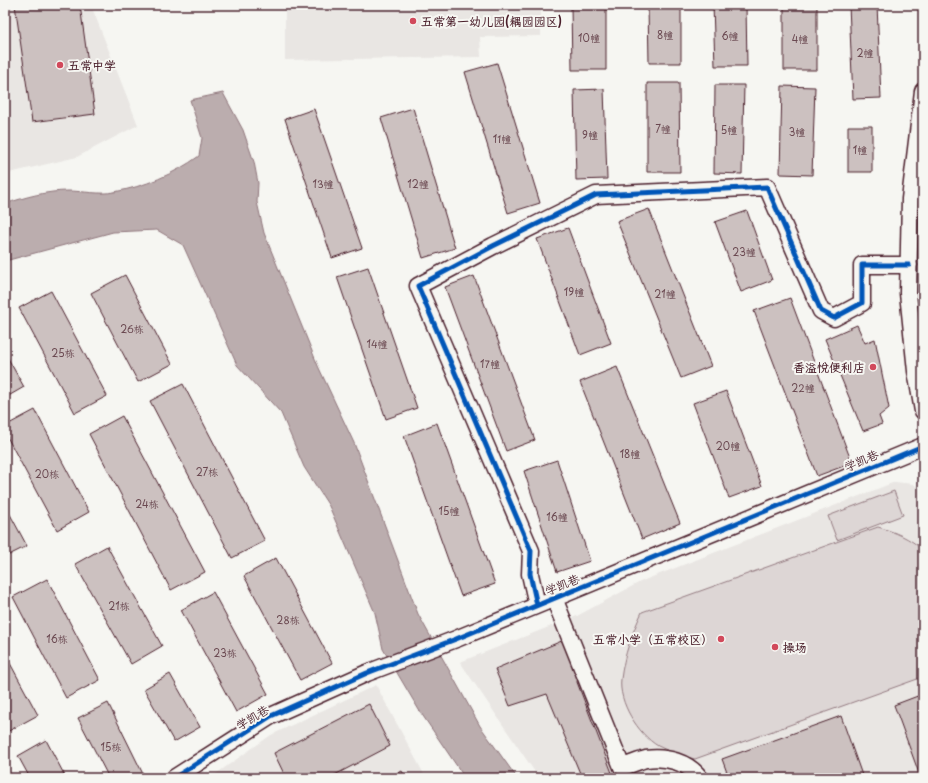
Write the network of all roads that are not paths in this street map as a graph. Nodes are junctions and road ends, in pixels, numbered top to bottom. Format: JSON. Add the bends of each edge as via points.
{"nodes":[{"id":1,"x":923,"y":91,"type":"edge"},
{"id":2,"x":909,"y":265,"type":"junction"},
{"id":3,"x":923,"y":411,"type":"edge"},
{"id":4,"x":923,"y":446,"type":"edge"},
{"id":5,"x":554,"y":598,"type":"junction"},
{"id":6,"x":537,"y":605,"type":"junction"},
{"id":7,"x":174,"y":778,"type":"edge"},
{"id":8,"x":700,"y":778,"type":"edge"}],
"edges":[{"from":1,"to":2,"type":"street","via":[[910,199]]},
{"from":2,"to":3,"type":"street","via":[[908,293]]},
{"from":2,"to":6,"type":"street","via":[[862,265],[862,304],[834,318],[821,311],[767,187],[596,195],[418,286],[530,552],[530,574]]},
{"from":4,"to":5,"type":"street","name":"学凯巷"},
{"from":5,"to":6,"type":"street","name":"学凯巷"},
{"from":5,"to":8,"type":"street","via":[[622,768],[646,759],[673,760],[694,769]]},
{"from":6,"to":7,"type":"street","name":"学凯巷","via":[[367,673],[271,716]]}]}
